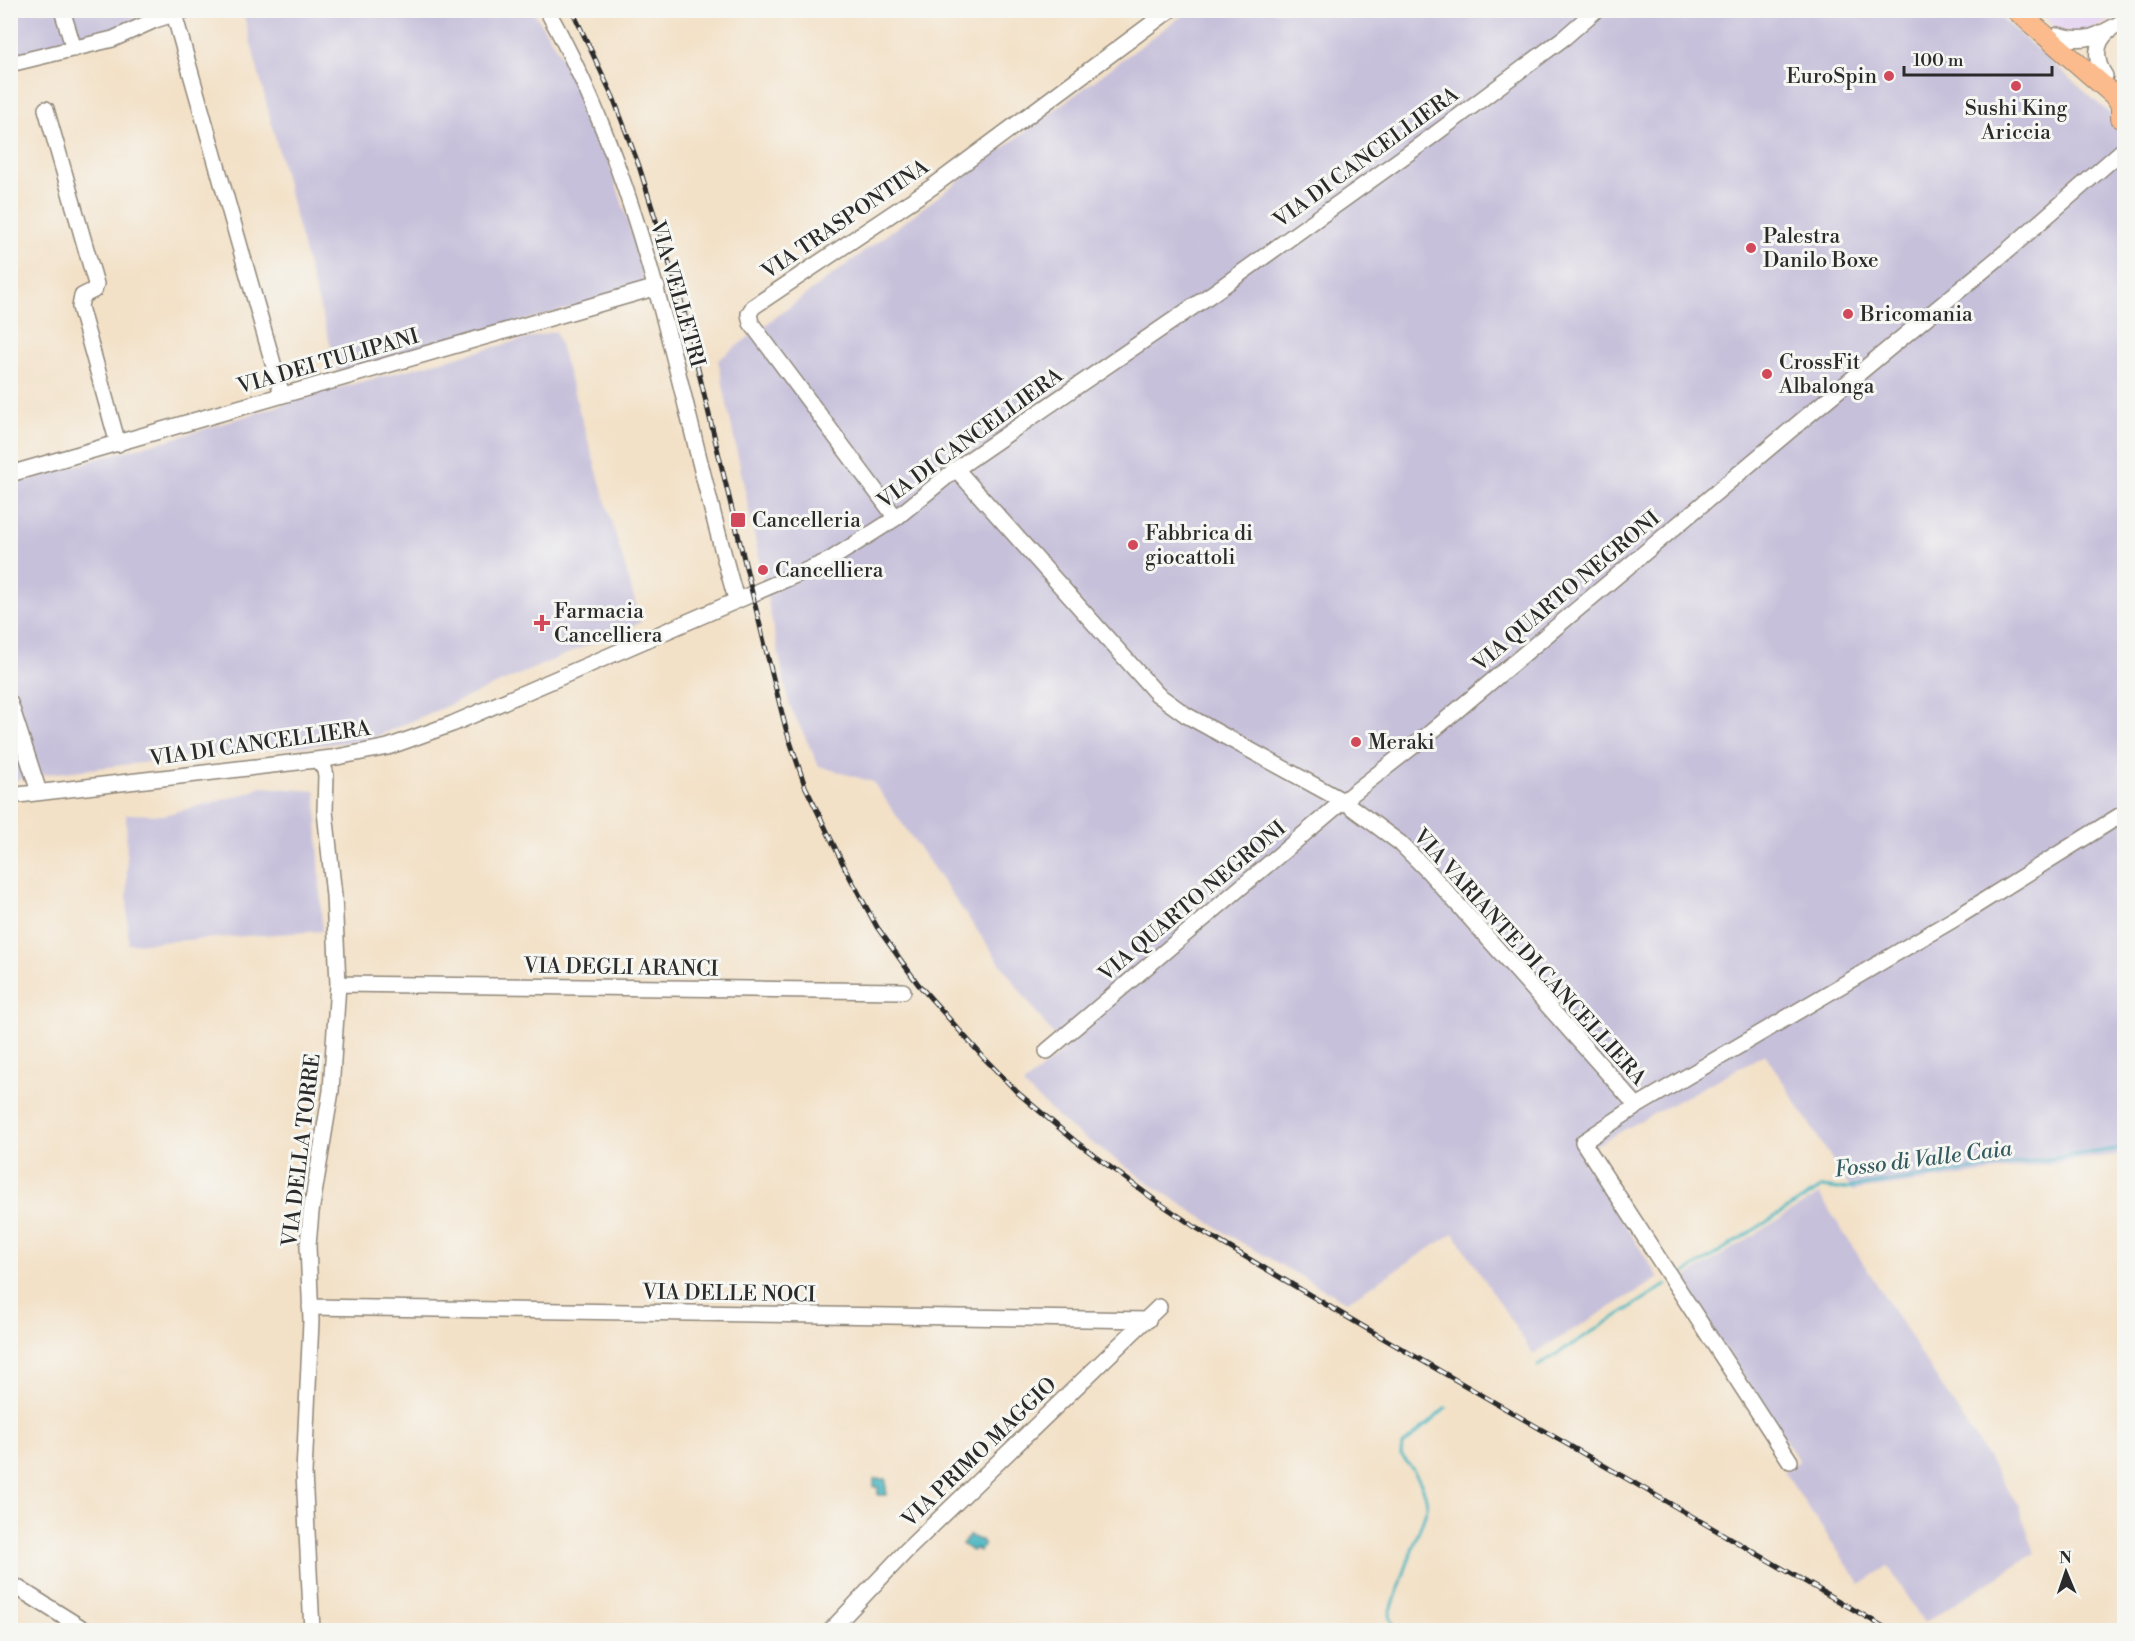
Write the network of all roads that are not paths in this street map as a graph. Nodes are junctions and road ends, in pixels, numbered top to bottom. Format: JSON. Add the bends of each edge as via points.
{"nodes":[{"id":1,"x":62,"y":10,"type":"edge"},
{"id":2,"x":547,"y":10,"type":"edge"},
{"id":3,"x":1170,"y":10,"type":"edge"},
{"id":4,"x":1596,"y":10,"type":"edge"},
{"id":5,"x":2016,"y":10,"type":"edge"},
{"id":6,"x":2029,"y":10,"type":"edge"},
{"id":7,"x":181,"y":16,"type":"edge"},
{"id":8,"x":2118,"y":25,"type":"edge"},
{"id":9,"x":2058,"y":35,"type":"junction"},
{"id":10,"x":74,"y":49,"type":"junction"},
{"id":11,"x":10,"y":64,"type":"edge"},
{"id":12,"x":2105,"y":76,"type":"junction"},
{"id":13,"x":2124,"y":93,"type":"edge"},
{"id":14,"x":46,"y":109,"type":"dead end"},
{"id":15,"x":2124,"y":125,"type":"edge"},
{"id":16,"x":2124,"y":149,"type":"edge"},
{"id":17,"x":2109,"y":160,"type":"junction"},
{"id":18,"x":657,"y":287,"type":"junction"},
{"id":19,"x":282,"y":395,"type":"junction"},
{"id":20,"x":118,"y":444,"type":"junction"},
{"id":21,"x":956,"y":469,"type":"junction"},
{"id":22,"x":10,"y":474,"type":"edge"},
{"id":23,"x":896,"y":518,"type":"junction"},
{"id":24,"x":736,"y":599,"type":"junction"},
{"id":25,"x":10,"y":703,"type":"edge"},
{"id":26,"x":351,"y":755,"type":"junction"},
{"id":27,"x":317,"y":760,"type":"junction"},
{"id":28,"x":327,"y":782,"type":"junction"},
{"id":29,"x":39,"y":792,"type":"junction"},
{"id":30,"x":10,"y":796,"type":"edge"},
{"id":31,"x":1343,"y":801,"type":"junction"},
{"id":32,"x":2124,"y":813,"type":"edge"},
{"id":33,"x":338,"y":984,"type":"junction"},
{"id":34,"x":903,"y":991,"type":"dead end"},
{"id":35,"x":1047,"y":1051,"type":"dead end"},
{"id":36,"x":1637,"y":1106,"type":"junction"},
{"id":37,"x":310,"y":1307,"type":"junction"},
{"id":38,"x":1159,"y":1307,"type":"dead end"},
{"id":39,"x":1148,"y":1320,"type":"junction"},
{"id":40,"x":1790,"y":1461,"type":"dead end"},
{"id":41,"x":10,"y":1583,"type":"edge"},
{"id":42,"x":86,"y":1630,"type":"edge"},
{"id":43,"x":312,"y":1630,"type":"edge"},
{"id":44,"x":831,"y":1630,"type":"edge"}],
"edges":[{"from":1,"to":10,"type":"street"},
{"from":2,"to":18,"type":"street","name":"VIA VELLETRI","via":[[593,101]]},
{"from":3,"to":23,"type":"street","name":"VIA TRASPONTINA","via":[[932,187],[753,307],[749,314],[751,322]]},
{"from":4,"to":21,"type":"street","name":"VIA DI CANCELLIERA","via":[[1431,137]]},
{"from":5,"to":15,"type":"main road","via":[[2116,97]]},
{"from":6,"to":9,"type":"main road"},
{"from":7,"to":10,"type":"street","via":[[151,21],[119,37]]},
{"from":7,"to":19,"type":"street"},
{"from":8,"to":9,"type":"street","via":[[2083,39]]},
{"from":8,"to":12,"type":"street","via":[[2101,39],[2097,50]]},
{"from":9,"to":12,"type":"main road"},
{"from":10,"to":11,"type":"street"},
{"from":12,"to":13,"type":"main road"},
{"from":14,"to":20,"type":"street","via":[[96,284],[94,290],[82,296],[81,307]]},
{"from":15,"to":17,"type":"street","name":"VIA QUARTO NEGRONI"},
{"from":16,"to":17,"type":"street","name":"VIA QUARTO NEGRONI"},
{"from":17,"to":31,"type":"street","name":"VIA QUARTO NEGRONI","via":[[2008,250],[1430,733]]},
{"from":18,"to":19,"type":"street","name":"VIA DEI TULIPANI"},
{"from":18,"to":24,"type":"street","name":"VIA VELLETRI"},
{"from":19,"to":20,"type":"street","name":"VIA DEI TULIPANI"},
{"from":20,"to":22,"type":"street","name":"VIA DEI TULIPANI"},
{"from":21,"to":23,"type":"street","name":"VIA DI CANCELLIERA"},
{"from":21,"to":31,"type":"street","name":"VIA VARIANTE DI CANCELLIERA","via":[[1157,694],[1186,715]]},
{"from":23,"to":24,"type":"street","name":"VIA DI CANCELLIERA","via":[[828,561]]},
{"from":24,"to":26,"type":"street","name":"VIA DI CANCELLIERA","via":[[444,727],[388,747]]},
{"from":25,"to":29,"type":"street"},
{"from":26,"to":27,"type":"street","name":"VIA DI CANCELLIERA"},
{"from":26,"to":28,"type":"street","via":[[336,766]]},
{"from":27,"to":28,"type":"street","name":"VIA DELLA TORRE","via":[[324,768]]},
{"from":27,"to":29,"type":"street","name":"VIA DI CANCELLIERA"},
{"from":28,"to":33,"type":"street","name":"VIA DELLA TORRE","via":[[325,811]]},
{"from":29,"to":30,"type":"street","name":"VIA DI CANCELLIERA"},
{"from":31,"to":35,"type":"street","name":"VIA QUARTO NEGRONI"},
{"from":31,"to":36,"type":"street","name":"VIA VARIANTE DI CANCELLIERA","via":[[1420,862]]},
{"from":32,"to":36,"type":"street","name":"VIA VARIANTE DI CANCELLIERA","via":[[1956,918]]},
{"from":33,"to":34,"type":"street","name":"VIA DEGLI ARANCI"},
{"from":33,"to":37,"type":"street","name":"VIA DELLA TORRE","via":[[331,1091],[309,1224]]},
{"from":36,"to":40,"type":"street","name":"VIA VARIANTE DI CANCELLIERA","via":[[1583,1142]]},
{"from":37,"to":39,"type":"street","name":"VIA DELLE NOCI"},
{"from":37,"to":43,"type":"street","name":"VIA DELLA TORRE","via":[[304,1473]]},
{"from":38,"to":39,"type":"street","name":"VIA PRIMO MAGGIO"},
{"from":39,"to":44,"type":"street","name":"VIA PRIMO MAGGIO","via":[[914,1543]]},
{"from":41,"to":42,"type":"street"}]}
